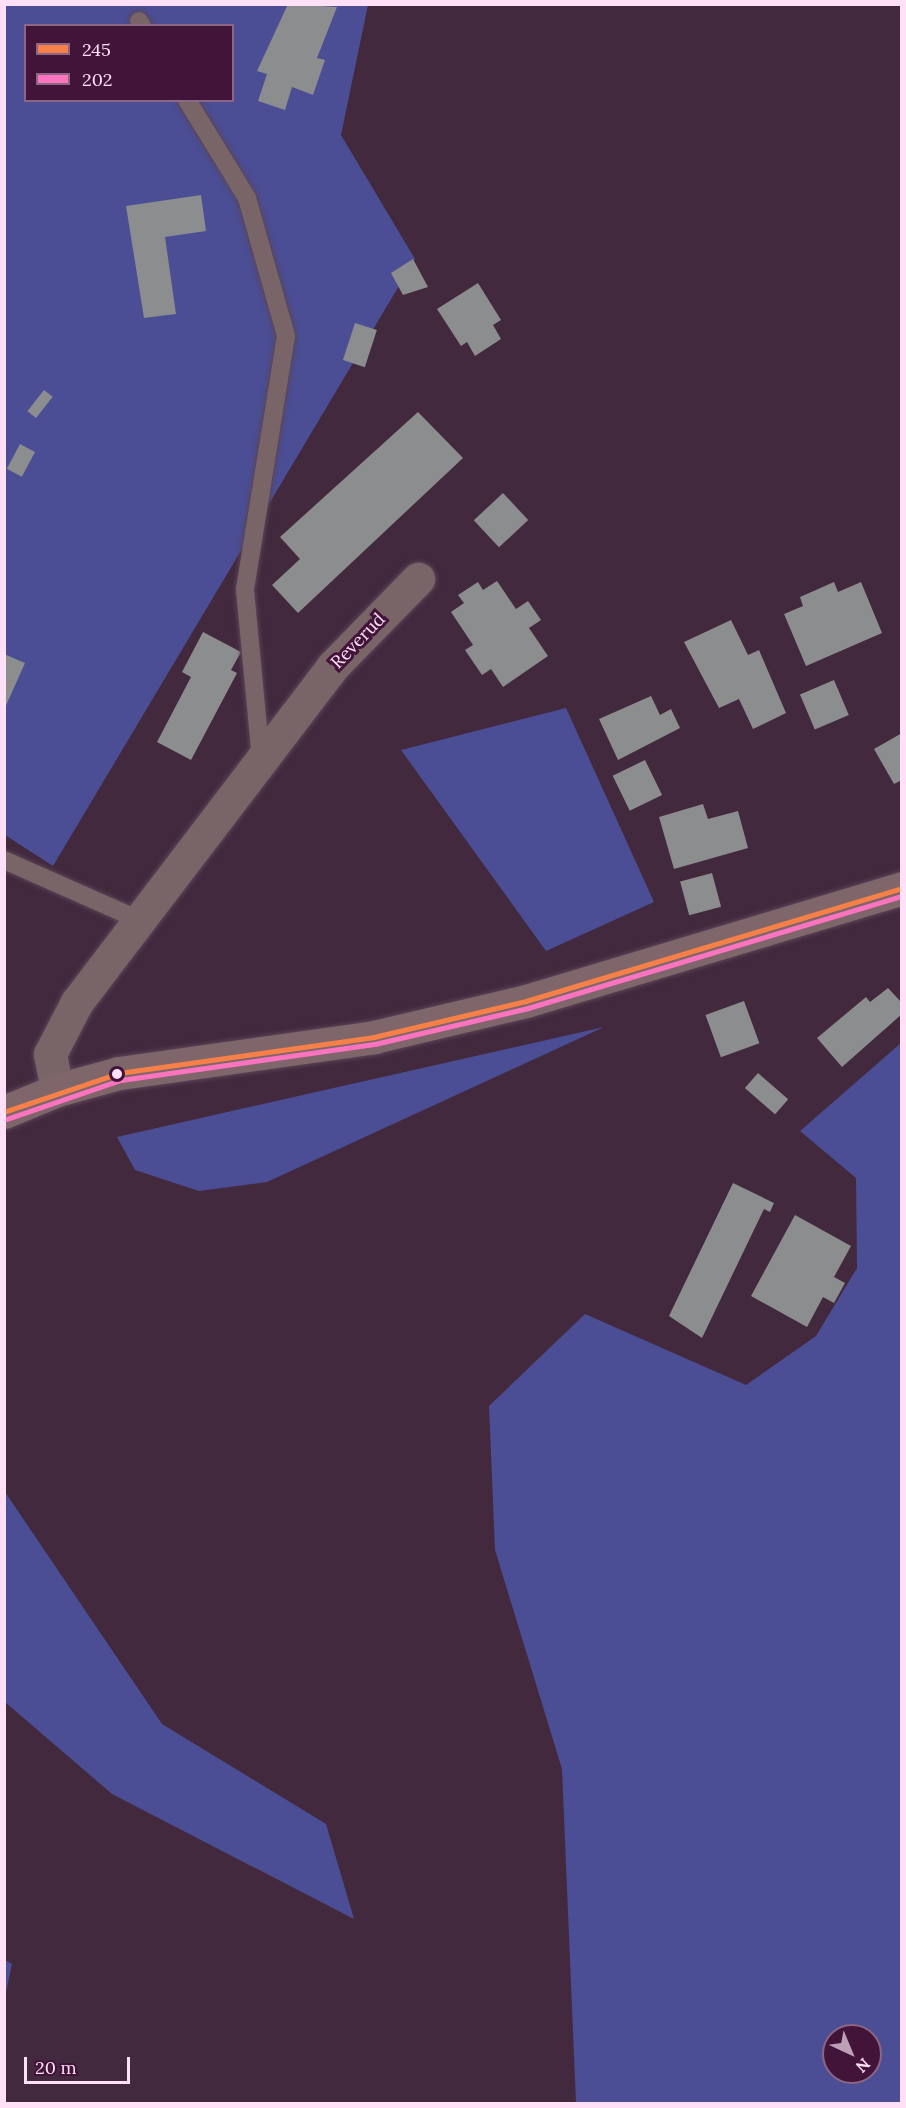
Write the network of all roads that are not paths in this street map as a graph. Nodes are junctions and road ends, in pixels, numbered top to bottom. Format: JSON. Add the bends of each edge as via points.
{"nodes":[{"id":1,"x":188,"y":102,"type":"edge"},
{"id":2,"x":417,"y":579,"type":"dead end"},
{"id":3,"x":261,"y":758,"type":"junction"},
{"id":4,"x":4,"y":860,"type":"edge"},
{"id":5,"x":902,"y":888,"type":"edge"},
{"id":6,"x":137,"y":919,"type":"junction"},
{"id":7,"x":57,"y":1090,"type":"junction"},
{"id":8,"x":4,"y":1112,"type":"edge"}],
"edges":[{"from":1,"to":3,"type":"lane","via":[[247,198],[286,336],[245,590]]},
{"from":2,"to":3,"type":"street","name":"Reverud","via":[[333,666]]},
{"from":3,"to":6,"type":"street","name":"Reverud"},
{"from":4,"to":6,"type":"lane"},
{"from":5,"to":7,"type":"main road","via":[[610,977],[434,1024],[119,1073]]},
{"from":6,"to":7,"type":"street","name":"Reverud","via":[[58,1031],[50,1054]]},
{"from":7,"to":8,"type":"main road"}]}
